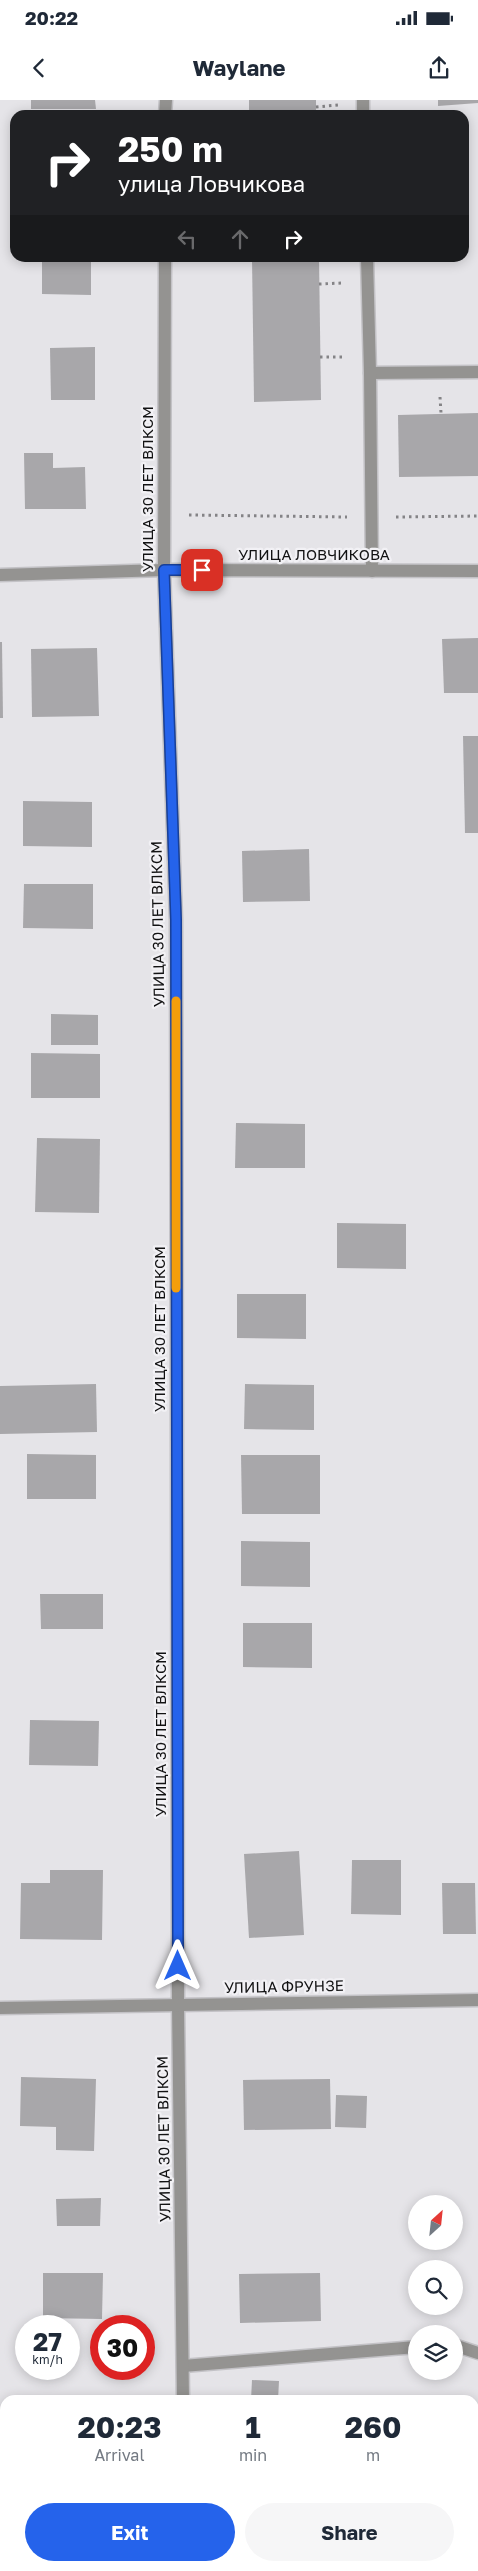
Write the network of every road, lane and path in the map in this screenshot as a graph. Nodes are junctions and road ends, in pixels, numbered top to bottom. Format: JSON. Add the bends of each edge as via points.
{"nodes":[{"id":1,"x":165,"y":262,"type":"edge"},
{"id":2,"x":367,"y":262,"type":"edge"},
{"id":3,"x":370,"y":372,"type":"junction"},
{"id":4,"x":478,"y":372,"type":"edge"},
{"id":5,"x":164,"y":515,"type":"junction"},
{"id":6,"x":478,"y":516,"type":"edge"},
{"id":7,"x":372,"y":517,"type":"junction"},
{"id":8,"x":164,"y":570,"type":"junction"},
{"id":9,"x":478,"y":570,"type":"edge"},
{"id":10,"x":372,"y":571,"type":"junction"},
{"id":11,"x":0,"y":576,"type":"edge"},
{"id":12,"x":478,"y":2000,"type":"edge"},
{"id":13,"x":178,"y":2005,"type":"junction"},
{"id":14,"x":0,"y":2008,"type":"edge"},
{"id":15,"x":408,"y":2348,"type":"edge"},
{"id":16,"x":463,"y":2348,"type":"edge"},
{"id":17,"x":478,"y":2353,"type":"edge"},
{"id":18,"x":183,"y":2366,"type":"junction"},
{"id":19,"x":183,"y":2395,"type":"edge"}],
"edges":[{"from":1,"to":5,"type":"street","name":"УЛИЦА 30 ЛЕТ ВЛКСМ"},
{"from":2,"to":3,"type":"street"},
{"from":3,"to":4,"type":"street"},
{"from":3,"to":7,"type":"street"},
{"from":5,"to":7,"type":"path"},
{"from":5,"to":8,"type":"street","name":"УЛИЦА 30 ЛЕТ ВЛКСМ"},
{"from":6,"to":7,"type":"path"},
{"from":7,"to":10,"type":"street"},
{"from":8,"to":10,"type":"street","name":"УЛИЦА ЛОВЧИКОВА"},
{"from":8,"to":11,"type":"street","name":"УЛИЦА ЛОВЧИКОВА"},
{"from":8,"to":13,"type":"street","name":"УЛИЦА 30 ЛЕТ ВЛКСМ","via":[[176,920]]},
{"from":9,"to":10,"type":"street","name":"УЛИЦА ЛОВЧИКОВА"},
{"from":12,"to":13,"type":"street","name":"УЛИЦА ФРУНЗЕ"},
{"from":13,"to":14,"type":"street","name":"УЛИЦА ФРУНЗЕ"},
{"from":13,"to":18,"type":"street","name":"УЛИЦА 30 ЛЕТ ВЛКСМ"},
{"from":15,"to":18,"type":"street"},
{"from":16,"to":17,"type":"street"},
{"from":18,"to":19,"type":"street","name":"УЛИЦА 30 ЛЕТ ВЛКСМ"}]}
